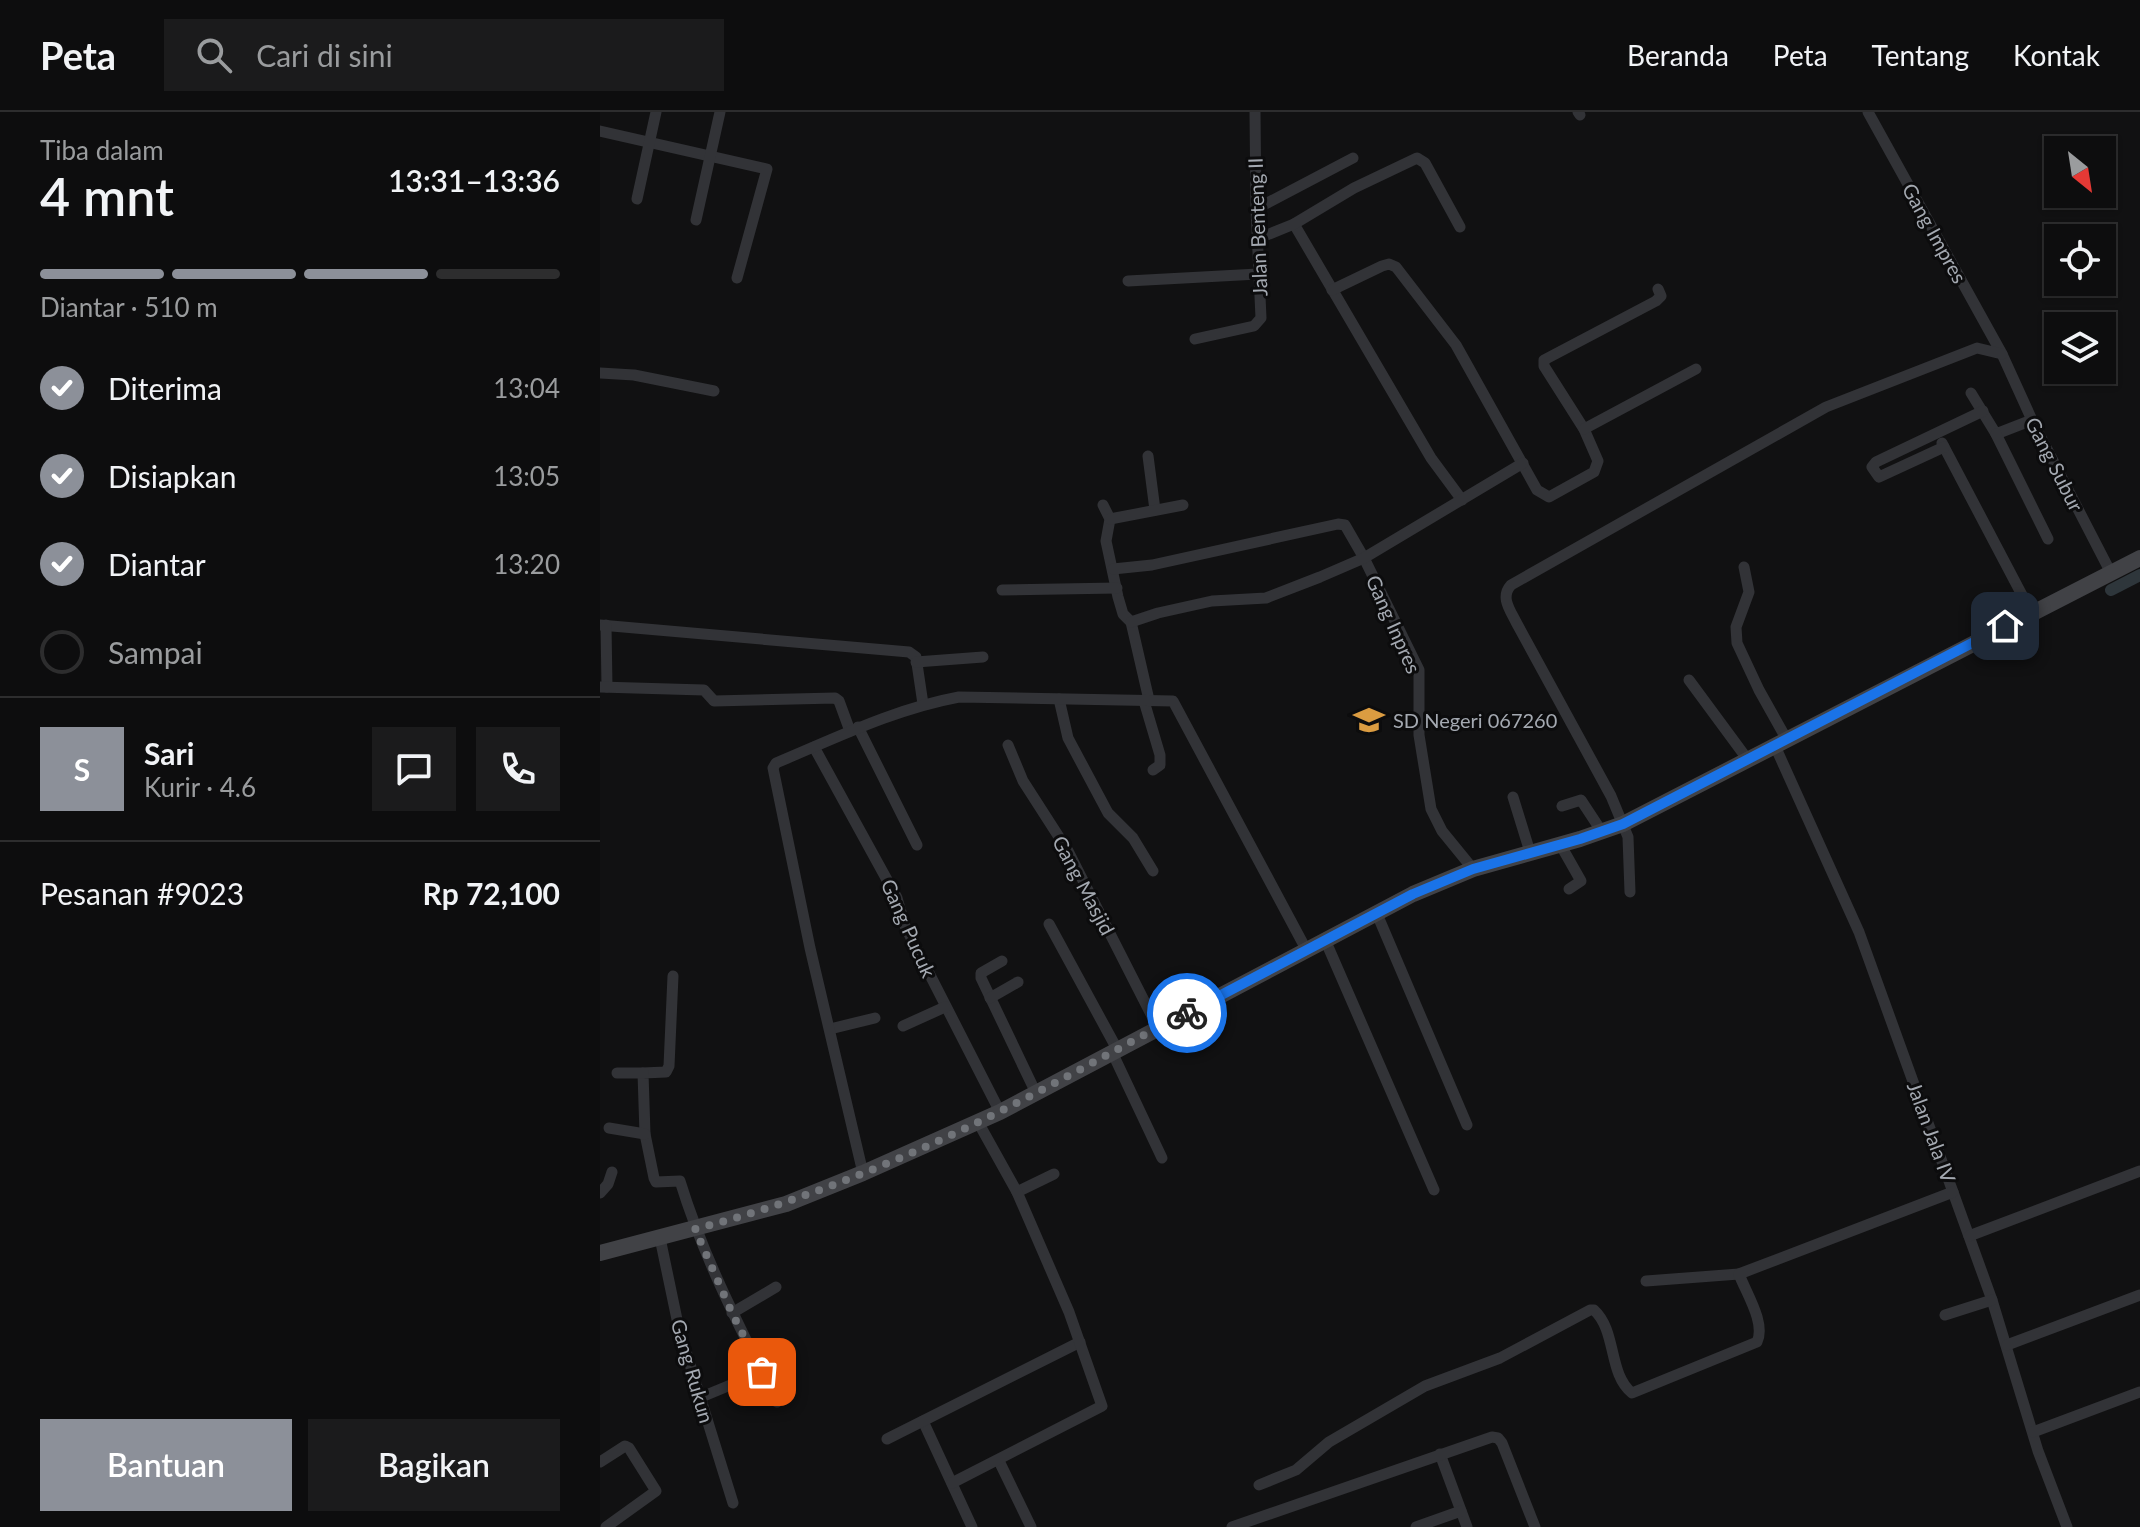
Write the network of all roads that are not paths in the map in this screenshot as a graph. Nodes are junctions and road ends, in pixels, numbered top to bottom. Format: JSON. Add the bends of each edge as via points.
{"nodes":[{"id":1,"x":656,"y":112,"type":"edge"},
{"id":2,"x":720,"y":112,"type":"edge"},
{"id":3,"x":1255,"y":112,"type":"edge"},
{"id":4,"x":1868,"y":112,"type":"edge"},
{"id":5,"x":600,"y":131,"type":"edge"},
{"id":6,"x":649,"y":142,"type":"junction"},
{"id":7,"x":711,"y":155,"type":"junction"},
{"id":8,"x":1353,"y":158,"type":"dead end"},
{"id":9,"x":637,"y":199,"type":"dead end"},
{"id":10,"x":1256,"y":209,"type":"junction"},
{"id":11,"x":696,"y":220,"type":"dead end"},
{"id":12,"x":1294,"y":224,"type":"junction"},
{"id":13,"x":1460,"y":227,"type":"dead end"},
{"id":14,"x":1257,"y":239,"type":"junction"},
{"id":15,"x":1258,"y":274,"type":"junction"},
{"id":16,"x":737,"y":278,"type":"dead end"},
{"id":17,"x":1128,"y":281,"type":"dead end"},
{"id":18,"x":1658,"y":289,"type":"dead end"},
{"id":19,"x":1332,"y":290,"type":"junction"},
{"id":20,"x":1195,"y":339,"type":"dead end"},
{"id":21,"x":2002,"y":354,"type":"junction"},
{"id":22,"x":1696,"y":369,"type":"dead end"},
{"id":23,"x":600,"y":373,"type":"edge"},
{"id":24,"x":714,"y":391,"type":"dead end"},
{"id":25,"x":1971,"y":393,"type":"dead end"},
{"id":26,"x":1983,"y":411,"type":"junction"},
{"id":27,"x":2032,"y":420,"type":"junction"},
{"id":28,"x":1584,"y":429,"type":"junction"},
{"id":29,"x":1936,"y":433,"type":"junction"},
{"id":30,"x":1996,"y":434,"type":"junction"},
{"id":31,"x":1944,"y":447,"type":"junction"},
{"id":32,"x":1148,"y":456,"type":"dead end"},
{"id":33,"x":1523,"y":463,"type":"junction"},
{"id":34,"x":1462,"y":500,"type":"junction"},
{"id":35,"x":1103,"y":505,"type":"dead end"},
{"id":36,"x":1183,"y":505,"type":"dead end"},
{"id":37,"x":1155,"y":510,"type":"junction"},
{"id":38,"x":1110,"y":519,"type":"junction"},
{"id":39,"x":2048,"y":539,"type":"dead end"},
{"id":40,"x":1364,"y":558,"type":"junction"},
{"id":41,"x":2140,"y":558,"type":"edge"},
{"id":42,"x":1744,"y":567,"type":"dead end"},
{"id":43,"x":1113,"y":569,"type":"junction"},
{"id":44,"x":2111,"y":573,"type":"junction"},
{"id":45,"x":1117,"y":588,"type":"junction"},
{"id":46,"x":1002,"y":590,"type":"dead end"},
{"id":47,"x":2031,"y":612,"type":"junction"},
{"id":48,"x":1131,"y":622,"type":"junction"},
{"id":49,"x":603,"y":625,"type":"edge"},
{"id":50,"x":983,"y":657,"type":"dead end"},
{"id":51,"x":916,"y":662,"type":"junction"},
{"id":52,"x":1689,"y":680,"type":"dead end"},
{"id":53,"x":604,"y":687,"type":"edge"},
{"id":54,"x":1059,"y":699,"type":"junction"},
{"id":55,"x":1146,"y":700,"type":"junction"},
{"id":56,"x":923,"y":704,"type":"junction"},
{"id":57,"x":854,"y":729,"type":"junction"},
{"id":58,"x":1781,"y":743,"type":"junction"},
{"id":59,"x":1008,"y":745,"type":"dead end"},
{"id":60,"x":814,"y":747,"type":"junction"},
{"id":61,"x":1748,"y":760,"type":"junction"},
{"id":62,"x":1153,"y":770,"type":"dead end"},
{"id":63,"x":1513,"y":797,"type":"dead end"},
{"id":64,"x":1562,"y":806,"type":"dead end"},
{"id":65,"x":1623,"y":824,"type":"junction"},
{"id":66,"x":1602,"y":832,"type":"junction"},
{"id":67,"x":1560,"y":844,"type":"junction"},
{"id":68,"x":917,"y":845,"type":"dead end"},
{"id":69,"x":1530,"y":852,"type":"junction"},
{"id":70,"x":1473,"y":869,"type":"junction"},
{"id":71,"x":1153,"y":871,"type":"dead end"},
{"id":72,"x":1569,"y":889,"type":"dead end"},
{"id":73,"x":1630,"y":892,"type":"dead end"},
{"id":74,"x":1377,"y":914,"type":"junction"},
{"id":75,"x":1049,"y":924,"type":"dead end"},
{"id":76,"x":1326,"y":942,"type":"junction"},
{"id":77,"x":1307,"y":951,"type":"junction"},
{"id":78,"x":1002,"y":961,"type":"dead end"},
{"id":79,"x":673,"y":976,"type":"dead end"},
{"id":80,"x":1018,"y":982,"type":"dead end"},
{"id":81,"x":990,"y":998,"type":"junction"},
{"id":82,"x":945,"y":1007,"type":"junction"},
{"id":83,"x":875,"y":1018,"type":"dead end"},
{"id":84,"x":903,"y":1026,"type":"dead end"},
{"id":85,"x":1158,"y":1028,"type":"junction"},
{"id":86,"x":830,"y":1029,"type":"junction"},
{"id":87,"x":1115,"y":1050,"type":"junction"},
{"id":88,"x":617,"y":1073,"type":"dead end"},
{"id":89,"x":643,"y":1073,"type":"junction"},
{"id":90,"x":1036,"y":1093,"type":"junction"},
{"id":91,"x":1000,"y":1112,"type":"junction"},
{"id":92,"x":978,"y":1122,"type":"junction"},
{"id":93,"x":1467,"y":1125,"type":"dead end"},
{"id":94,"x":609,"y":1128,"type":"dead end"},
{"id":95,"x":645,"y":1134,"type":"junction"},
{"id":96,"x":1162,"y":1158,"type":"dead end"},
{"id":97,"x":2140,"y":1171,"type":"edge"},
{"id":98,"x":612,"y":1172,"type":"dead end"},
{"id":99,"x":863,"y":1173,"type":"junction"},
{"id":100,"x":1054,"y":1174,"type":"dead end"},
{"id":101,"x":1434,"y":1190,"type":"dead end"},
{"id":102,"x":1017,"y":1192,"type":"junction"},
{"id":103,"x":1953,"y":1192,"type":"junction"},
{"id":104,"x":600,"y":1193,"type":"edge"},
{"id":105,"x":695,"y":1229,"type":"junction"},
{"id":106,"x":1969,"y":1236,"type":"junction"},
{"id":107,"x":660,"y":1238,"type":"junction"},
{"id":108,"x":600,"y":1253,"type":"edge"},
{"id":109,"x":1739,"y":1274,"type":"junction"},
{"id":110,"x":1646,"y":1281,"type":"dead end"},
{"id":111,"x":776,"y":1287,"type":"dead end"},
{"id":112,"x":2140,"y":1295,"type":"edge"},
{"id":113,"x":1992,"y":1300,"type":"junction"},
{"id":114,"x":732,"y":1313,"type":"junction"},
{"id":115,"x":1945,"y":1315,"type":"dead end"},
{"id":116,"x":1080,"y":1342,"type":"junction"},
{"id":117,"x":2007,"y":1345,"type":"junction"},
{"id":118,"x":762,"y":1372,"type":"junction"},
{"id":119,"x":2140,"y":1392,"type":"edge"},
{"id":120,"x":699,"y":1398,"type":"junction"},
{"id":121,"x":777,"y":1402,"type":"dead end"},
{"id":122,"x":923,"y":1421,"type":"junction"},
{"id":123,"x":2033,"y":1432,"type":"junction"},
{"id":124,"x":887,"y":1439,"type":"dead end"},
{"id":125,"x":1440,"y":1454,"type":"junction"},
{"id":126,"x":999,"y":1461,"type":"junction"},
{"id":127,"x":600,"y":1462,"type":"edge"},
{"id":128,"x":952,"y":1483,"type":"junction"},
{"id":129,"x":1259,"y":1485,"type":"dead end"},
{"id":130,"x":733,"y":1503,"type":"dead end"},
{"id":131,"x":1461,"y":1511,"type":"junction"},
{"id":132,"x":606,"y":1527,"type":"edge"},
{"id":133,"x":972,"y":1527,"type":"edge"},
{"id":134,"x":1031,"y":1527,"type":"edge"},
{"id":135,"x":1232,"y":1527,"type":"edge"},
{"id":136,"x":1416,"y":1527,"type":"edge"},
{"id":137,"x":1467,"y":1527,"type":"edge"},
{"id":138,"x":1535,"y":1527,"type":"edge"},
{"id":139,"x":2067,"y":1527,"type":"edge"}],
"edges":[{"from":1,"to":6,"type":"street"},
{"from":2,"to":7,"type":"street"},
{"from":3,"to":10,"type":"street","name":"Jalan Benteng II"},
{"from":4,"to":21,"type":"street","name":"Gang Impres"},
{"from":5,"to":6,"type":"street"},
{"from":6,"to":7,"type":"street"},
{"from":6,"to":9,"type":"street"},
{"from":7,"to":11,"type":"street"},
{"from":7,"to":16,"type":"street","via":[[767,169]]},
{"from":8,"to":10,"type":"street"},
{"from":10,"to":14,"type":"street","name":"Jalan Benteng II"},
{"from":12,"to":13,"type":"street","via":[[1417,158],[1425,163]]},
{"from":12,"to":14,"type":"street"},
{"from":12,"to":19,"type":"street"},
{"from":14,"to":15,"type":"street","name":"Jalan Benteng II"},
{"from":15,"to":17,"type":"street"},
{"from":15,"to":20,"type":"street","name":"Jalan Benteng II","via":[[1260,322]]},
{"from":18,"to":28,"type":"street","via":[[1661,296],[1656,301],[1544,360]]},
{"from":19,"to":33,"type":"street","via":[[1382,266],[1396,267],[1456,345]]},
{"from":19,"to":34,"type":"street","via":[[1431,458]]},
{"from":21,"to":27,"type":"street","name":"Gang Subur"},
{"from":21,"to":65,"type":"street","via":[[1977,348],[1826,407],[1506,590],[1516,622]]},
{"from":22,"to":28,"type":"street"},
{"from":23,"to":24,"type":"street"},
{"from":25,"to":26,"type":"street"},
{"from":26,"to":29,"type":"street"},
{"from":26,"to":30,"type":"street"},
{"from":27,"to":30,"type":"street"},
{"from":27,"to":44,"type":"street","name":"Gang Subur"},
{"from":28,"to":33,"type":"street","via":[[1598,457],[1596,469],[1553,496],[1537,490]]},
{"from":29,"to":31,"type":"street"},
{"from":29,"to":31,"type":"street","via":[[1876,462],[1872,467],[1877,476]]},
{"from":30,"to":39,"type":"street"},
{"from":31,"to":47,"type":"street"},
{"from":32,"to":37,"type":"street"},
{"from":33,"to":34,"type":"street"},
{"from":34,"to":40,"type":"street"},
{"from":35,"to":38,"type":"street"},
{"from":36,"to":37,"type":"street"},
{"from":37,"to":38,"type":"street"},
{"from":38,"to":43,"type":"street","via":[[1106,541]]},
{"from":40,"to":43,"type":"street","name":"Gang Inpres","via":[[1349,529],[1338,524]]},
{"from":40,"to":48,"type":"street","via":[[1266,598],[1212,601]]},
{"from":40,"to":70,"type":"street","name":"Gang Inpres","via":[[1419,670],[1419,735],[1431,809]]},
{"from":41,"to":44,"type":"main road"},
{"from":42,"to":58,"type":"street","name":"Jalan Jala IV","via":[[1749,592],[1736,627],[1737,643]]},
{"from":43,"to":45,"type":"street"},
{"from":44,"to":47,"type":"main road"},
{"from":45,"to":46,"type":"street"},
{"from":45,"to":48,"type":"street","via":[[1123,614]]},
{"from":47,"to":58,"type":"main road"},
{"from":48,"to":55,"type":"street"},
{"from":49,"to":51,"type":"street","via":[[909,652]]},
{"from":49,"to":53,"type":"street"},
{"from":50,"to":51,"type":"street"},
{"from":51,"to":56,"type":"street"},
{"from":52,"to":61,"type":"street"},
{"from":53,"to":57,"type":"street","via":[[704,690],[714,701],[835,698]]},
{"from":54,"to":55,"type":"street"},
{"from":54,"to":56,"type":"street","via":[[959,697]]},
{"from":54,"to":71,"type":"street","via":[[1068,738],[1108,813],[1133,838]]},
{"from":55,"to":62,"type":"street","via":[[1160,755],[1159,767]]},
{"from":55,"to":77,"type":"street","via":[[1175,703]]},
{"from":56,"to":57,"type":"street"},
{"from":57,"to":60,"type":"street"},
{"from":57,"to":68,"type":"street"},
{"from":58,"to":61,"type":"main road"},
{"from":58,"to":103,"type":"street","name":"Jalan Jala IV","via":[[1859,932]]},
{"from":59,"to":85,"type":"street","name":"Gang Masjid"},
{"from":60,"to":82,"type":"street","name":"Gang Pucuk","via":[[897,898]]},
{"from":60,"to":86,"type":"street","via":[[773,768]]},
{"from":61,"to":65,"type":"main road"},
{"from":63,"to":69,"type":"street"},
{"from":64,"to":66,"type":"street","via":[[1581,800]]},
{"from":65,"to":66,"type":"main road"},
{"from":65,"to":73,"type":"street"},
{"from":66,"to":67,"type":"main road"},
{"from":67,"to":69,"type":"main road"},
{"from":67,"to":72,"type":"street","via":[[1581,881]]},
{"from":69,"to":70,"type":"main road"},
{"from":70,"to":74,"type":"main road"},
{"from":74,"to":76,"type":"main road"},
{"from":74,"to":93,"type":"street"},
{"from":75,"to":87,"type":"street"},
{"from":76,"to":77,"type":"main road"},
{"from":76,"to":101,"type":"street"},
{"from":77,"to":85,"type":"main road"},
{"from":78,"to":81,"type":"street","via":[[981,973]]},
{"from":79,"to":89,"type":"street","via":[[669,1066],[666,1072]]},
{"from":80,"to":81,"type":"street"},
{"from":81,"to":90,"type":"street"},
{"from":82,"to":84,"type":"street"},
{"from":82,"to":91,"type":"street","name":"Gang Pucuk"},
{"from":83,"to":86,"type":"street"},
{"from":85,"to":87,"type":"main road"},
{"from":86,"to":99,"type":"street"},
{"from":87,"to":90,"type":"main road"},
{"from":87,"to":96,"type":"street"},
{"from":88,"to":89,"type":"street"},
{"from":89,"to":95,"type":"street"},
{"from":90,"to":91,"type":"main road"},
{"from":91,"to":92,"type":"main road"},
{"from":92,"to":99,"type":"main road"},
{"from":92,"to":102,"type":"street"},
{"from":94,"to":95,"type":"street"},
{"from":95,"to":105,"type":"street","via":[[656,1182],[680,1181]]},
{"from":97,"to":106,"type":"street"},
{"from":98,"to":104,"type":"street"},
{"from":99,"to":105,"type":"main road","via":[[786,1204]]},
{"from":100,"to":102,"type":"street"},
{"from":102,"to":116,"type":"street"},
{"from":103,"to":106,"type":"street","name":"Jalan Jala IV"},
{"from":103,"to":109,"type":"street"},
{"from":105,"to":107,"type":"main road"},
{"from":105,"to":114,"type":"street"},
{"from":106,"to":113,"type":"street","name":"Jalan Jala IV"},
{"from":107,"to":108,"type":"main road"},
{"from":107,"to":120,"type":"street","name":"Gang Rukun"},
{"from":109,"to":110,"type":"street"},
{"from":109,"to":129,"type":"street","via":[[1759,1325],[1757,1342],[1632,1393],[1603,1320],[1590,1310],[1500,1358],[1425,1386],[1329,1442],[1296,1470]]},
{"from":111,"to":114,"type":"street"},
{"from":112,"to":117,"type":"street"},
{"from":113,"to":115,"type":"street"},
{"from":113,"to":117,"type":"street","name":"Jalan Jala IV"},
{"from":114,"to":118,"type":"street"},
{"from":116,"to":122,"type":"street"},
{"from":116,"to":126,"type":"street","via":[[1102,1406]]},
{"from":117,"to":123,"type":"street","name":"Jalan Jala IV"},
{"from":118,"to":120,"type":"street"},
{"from":118,"to":121,"type":"street"},
{"from":119,"to":123,"type":"street"},
{"from":120,"to":130,"type":"street","name":"Gang Rukun"},
{"from":122,"to":124,"type":"street"},
{"from":122,"to":128,"type":"street"},
{"from":123,"to":139,"type":"street","name":"Jalan Jala IV"},
{"from":125,"to":131,"type":"street"},
{"from":125,"to":135,"type":"street"},
{"from":125,"to":138,"type":"street","via":[[1498,1438]]},
{"from":126,"to":128,"type":"street"},
{"from":126,"to":134,"type":"street"},
{"from":127,"to":132,"type":"street","via":[[629,1448],[656,1491]]},
{"from":128,"to":133,"type":"street"},
{"from":131,"to":136,"type":"street"},
{"from":131,"to":137,"type":"street"}]}
